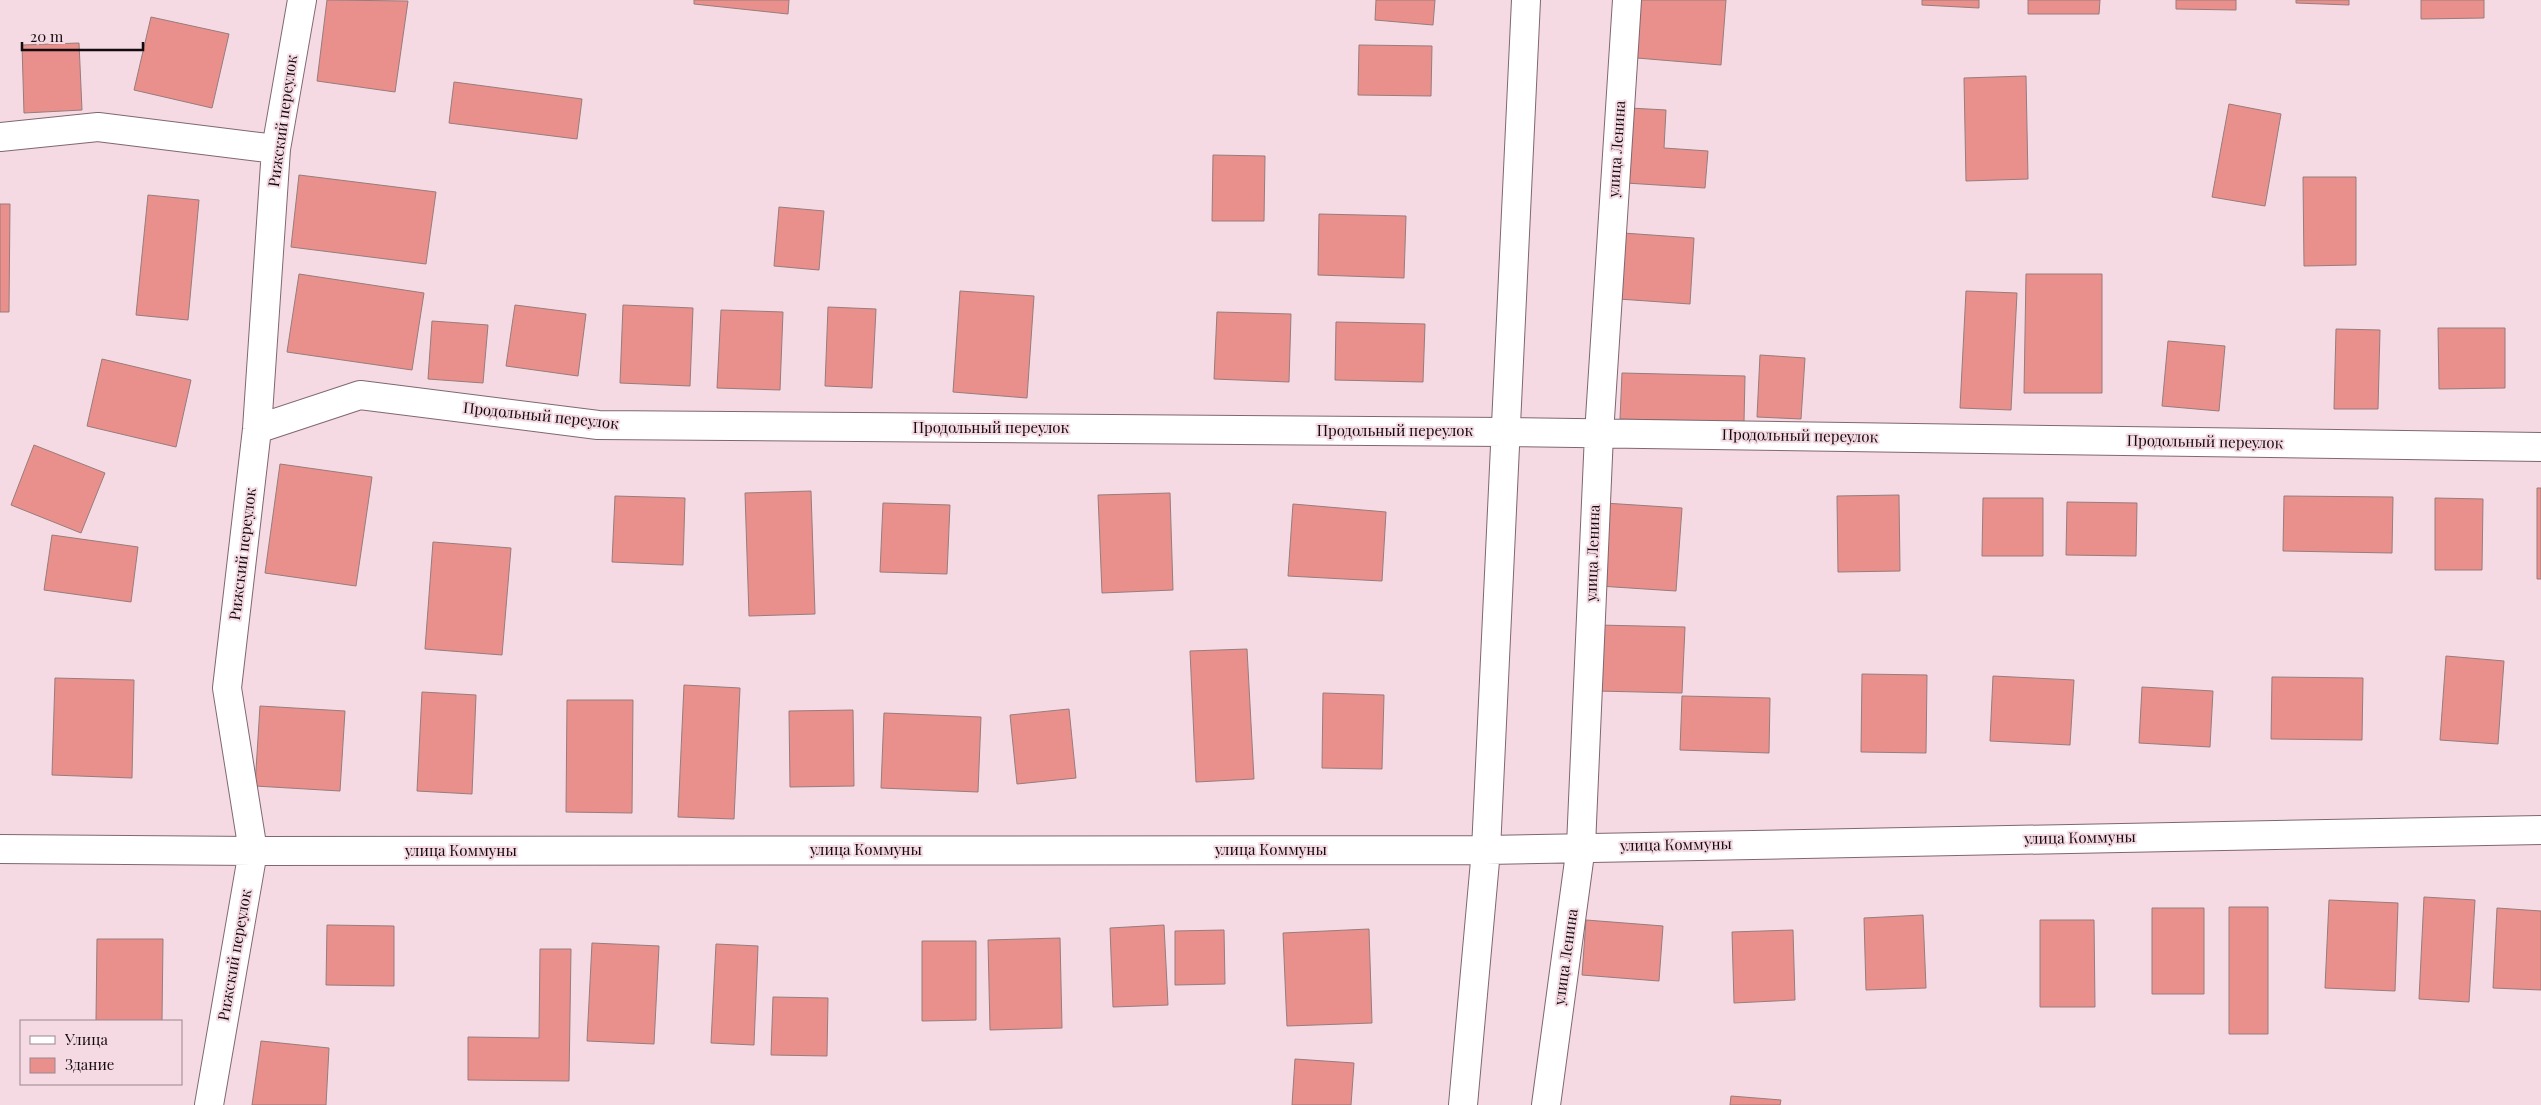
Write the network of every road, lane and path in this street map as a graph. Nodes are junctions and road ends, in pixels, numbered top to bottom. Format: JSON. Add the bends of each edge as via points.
{"nodes":[{"id":1,"x":302,"y":0,"type":"edge"},
{"id":2,"x":1526,"y":0,"type":"edge"},
{"id":3,"x":1627,"y":0,"type":"edge"},
{"id":4,"x":0,"y":137,"type":"edge"},
{"id":5,"x":276,"y":149,"type":"junction"},
{"id":6,"x":257,"y":428,"type":"junction"},
{"id":7,"x":1504,"y":432,"type":"junction"},
{"id":8,"x":1598,"y":434,"type":"junction"},
{"id":9,"x":2541,"y":446,"type":"edge"},
{"id":10,"x":2541,"y":830,"type":"edge"},
{"id":11,"x":1581,"y":846,"type":"junction"},
{"id":12,"x":0,"y":849,"type":"edge"},
{"id":13,"x":1486,"y":850,"type":"junction"},
{"id":14,"x":252,"y":851,"type":"junction"},
{"id":15,"x":209,"y":1105,"type":"edge"},
{"id":16,"x":1463,"y":1105,"type":"edge"},
{"id":17,"x":1546,"y":1105,"type":"edge"}],
"edges":[{"from":1,"to":5,"type":"street","name":"Рижский переулок"},
{"from":2,"to":7,"type":"street"},
{"from":3,"to":8,"type":"street","name":"улица Ленина"},
{"from":4,"to":5,"type":"street","via":[[98,127]]},
{"from":5,"to":6,"type":"street","name":"Рижский переулок"},
{"from":6,"to":7,"type":"street","name":"Продольный переулок","via":[[360,395],[598,425]]},
{"from":6,"to":14,"type":"street","name":"Рижский переулок","via":[[227,688]]},
{"from":7,"to":8,"type":"street","name":"Продольный переулок"},
{"from":7,"to":13,"type":"street"},
{"from":8,"to":9,"type":"street","name":"Продольный переулок"},
{"from":8,"to":11,"type":"street","name":"улица Ленина"},
{"from":10,"to":11,"type":"street","name":"улица Коммуны"},
{"from":11,"to":13,"type":"street","name":"улица Коммуны"},
{"from":11,"to":17,"type":"street","name":"улица Ленина"},
{"from":12,"to":14,"type":"street","name":"улица Коммуны"},
{"from":13,"to":14,"type":"street","name":"улица Коммуны"},
{"from":13,"to":16,"type":"street"},
{"from":14,"to":15,"type":"street","name":"Рижский переулок"}]}
